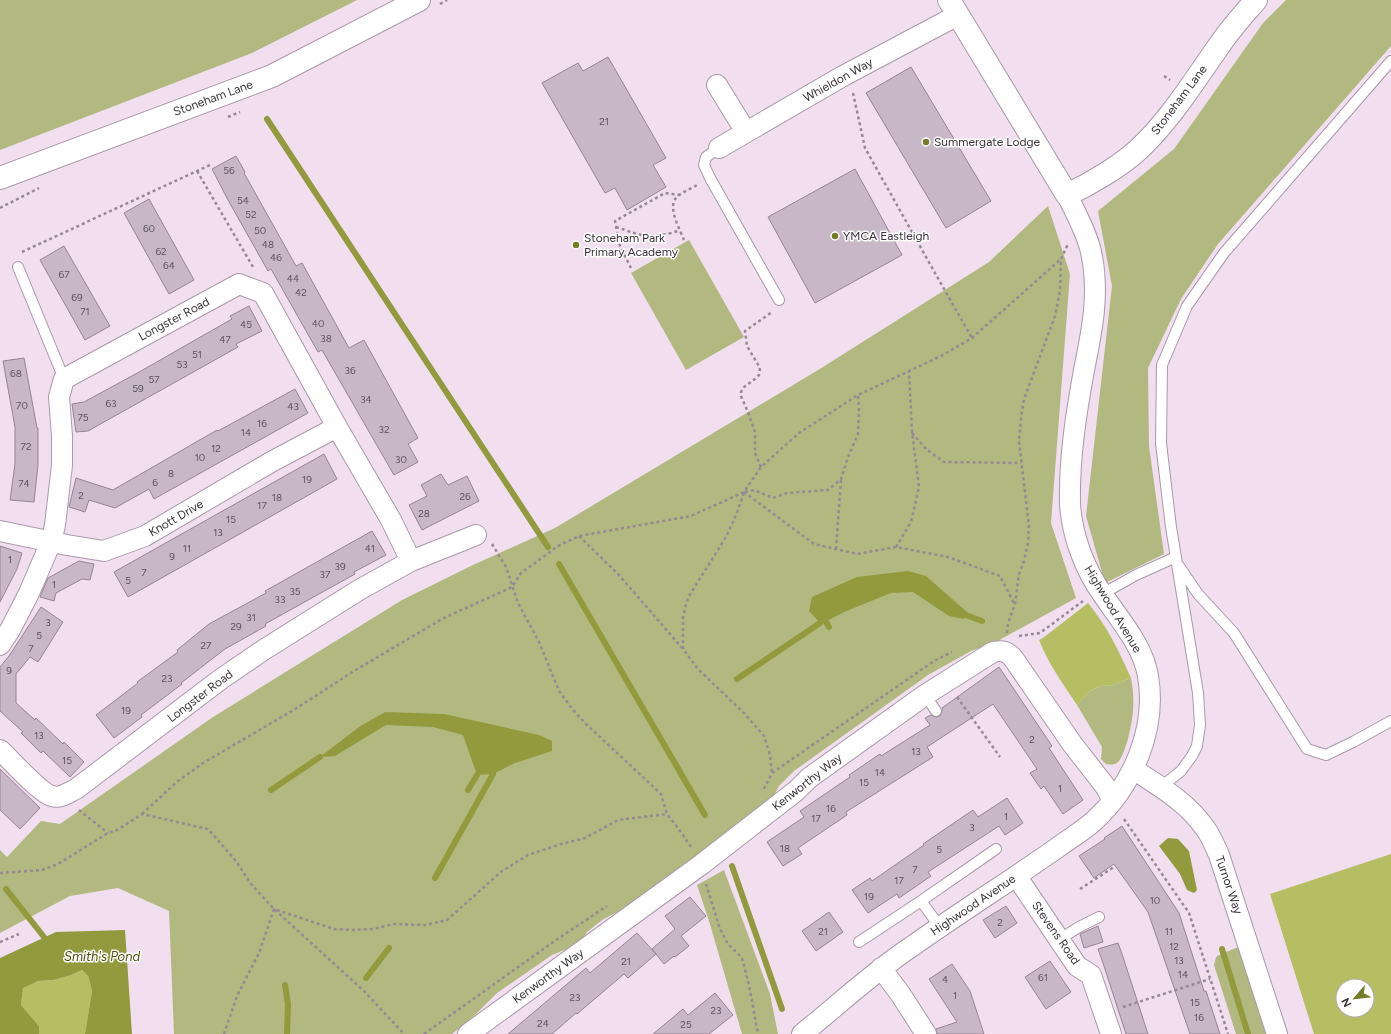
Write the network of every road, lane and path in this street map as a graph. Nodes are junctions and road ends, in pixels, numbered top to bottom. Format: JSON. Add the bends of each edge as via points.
{"nodes":[{"id":1,"x":419,"y":0,"type":"edge"},
{"id":2,"x":1256,"y":0,"type":"edge"},
{"id":3,"x":954,"y":8,"type":"edge"},
{"id":4,"x":1391,"y":61,"type":"edge"},
{"id":5,"x":848,"y":73,"type":"junction"},
{"id":6,"x":718,"y":85,"type":"dead end"},
{"id":7,"x":746,"y":132,"type":"junction"},
{"id":8,"x":719,"y":148,"type":"joint"},
{"id":9,"x":212,"y":164,"type":"dead end"},
{"id":10,"x":197,"y":171,"type":"junction"},
{"id":11,"x":0,"y":178,"type":"edge"},
{"id":12,"x":710,"y":178,"type":"junction"},
{"id":13,"x":680,"y":195,"type":"junction"},
{"id":14,"x":1067,"y":195,"type":"junction"},
{"id":15,"x":616,"y":227,"type":"junction"},
{"id":16,"x":680,"y":230,"type":"junction"},
{"id":17,"x":1083,"y":230,"type":"junction"},
{"id":18,"x":684,"y":240,"type":"dead end"},
{"id":19,"x":18,"y":255,"type":"dead end"},
{"id":20,"x":1061,"y":259,"type":"junction"},
{"id":21,"x":18,"y":268,"type":"dead end"},
{"id":22,"x":631,"y":268,"type":"dead end"},
{"id":23,"x":263,"y":293,"type":"junction"},
{"id":24,"x":779,"y":300,"type":"joint"},
{"id":25,"x":972,"y":338,"type":"junction"},
{"id":26,"x":909,"y":371,"type":"junction"},
{"id":27,"x":64,"y":379,"type":"junction"},
{"id":28,"x":858,"y":395,"type":"junction"},
{"id":29,"x":337,"y":427,"type":"junction"},
{"id":30,"x":912,"y":432,"type":"junction"},
{"id":31,"x":1021,"y":463,"type":"junction"},
{"id":32,"x":761,"y":467,"type":"junction"},
{"id":33,"x":841,"y":479,"type":"junction"},
{"id":34,"x":744,"y":492,"type":"junction"},
{"id":35,"x":0,"y":531,"type":"edge"},
{"id":36,"x":476,"y":535,"type":"joint"},
{"id":37,"x":579,"y":536,"type":"junction"},
{"id":38,"x":51,"y":542,"type":"junction"},
{"id":39,"x":896,"y":547,"type":"junction"},
{"id":40,"x":836,"y":549,"type":"junction"},
{"id":41,"x":1176,"y":560,"type":"junction"},
{"id":42,"x":410,"y":561,"type":"junction"},
{"id":43,"x":512,"y":587,"type":"junction"},
{"id":44,"x":1100,"y":592,"type":"junction"},
{"id":45,"x":1015,"y":604,"type":"junction"},
{"id":46,"x":1005,"y":644,"type":"junction"},
{"id":47,"x":0,"y":645,"type":"edge"},
{"id":48,"x":683,"y":649,"type":"junction"},
{"id":49,"x":953,"y":652,"type":"dead end"},
{"id":50,"x":947,"y":682,"type":"junction"},
{"id":51,"x":1391,"y":721,"type":"edge"},
{"id":52,"x":0,"y":750,"type":"edge"},
{"id":53,"x":1000,"y":757,"type":"dead end"},
{"id":54,"x":1133,"y":769,"type":"junction"},
{"id":55,"x":772,"y":773,"type":"junction"},
{"id":56,"x":1161,"y":787,"type":"junction"},
{"id":57,"x":763,"y":791,"type":"dead end"},
{"id":58,"x":1112,"y":800,"type":"junction"},
{"id":59,"x":142,"y":814,"type":"junction"},
{"id":60,"x":667,"y":814,"type":"junction"},
{"id":61,"x":93,"y":822,"type":"dead end"},
{"id":62,"x":108,"y":834,"type":"junction"},
{"id":63,"x":996,"y":849,"type":"dead end"},
{"id":64,"x":702,"y":864,"type":"junction"},
{"id":65,"x":1114,"y":867,"type":"dead end"},
{"id":66,"x":0,"y":873,"type":"edge"},
{"id":67,"x":1016,"y":877,"type":"junction"},
{"id":68,"x":1080,"y":889,"type":"dead end"},
{"id":69,"x":921,"y":901,"type":"junction"},
{"id":70,"x":608,"y":906,"type":"dead end"},
{"id":71,"x":274,"y":909,"type":"junction"},
{"id":72,"x":1099,"y":917,"type":"dead end"},
{"id":73,"x":940,"y":927,"type":"junction"},
{"id":74,"x":19,"y":934,"type":"dead end"},
{"id":75,"x":1060,"y":939,"type":"junction"},
{"id":76,"x":0,"y":942,"type":"edge"},
{"id":77,"x":859,"y":942,"type":"dead end"},
{"id":78,"x":880,"y":968,"type":"junction"},
{"id":79,"x":1210,"y":978,"type":"junction"},
{"id":80,"x":1135,"y":1003,"type":"dead end"},
{"id":81,"x":224,"y":1034,"type":"edge"},
{"id":82,"x":404,"y":1034,"type":"edge"},
{"id":83,"x":424,"y":1034,"type":"edge"},
{"id":84,"x":468,"y":1034,"type":"edge"},
{"id":85,"x":758,"y":1034,"type":"edge"},
{"id":86,"x":802,"y":1034,"type":"edge"},
{"id":87,"x":926,"y":1034,"type":"edge"},
{"id":88,"x":1111,"y":1034,"type":"edge"},
{"id":89,"x":1228,"y":1034,"type":"edge"},
{"id":90,"x":1277,"y":1034,"type":"edge"}],
"edges":[{"from":1,"to":11,"type":"street","name":"Stoneham Lane","via":[[272,76]]},
{"from":2,"to":14,"type":"street","name":"Stoneham Lane","via":[[1222,41],[1178,105],[1138,151],[1094,181]]},
{"from":3,"to":5,"type":"street","name":"Whieldon Way"},
{"from":3,"to":14,"type":"street"},
{"from":4,"to":41,"type":"lane","via":[[1224,254],[1187,306],[1162,365],[1161,443]]},
{"from":5,"to":7,"type":"street","name":"Whieldon Way"},
{"from":5,"to":25,"type":"path","via":[[865,148]]},
{"from":6,"to":7,"type":"street"},
{"from":7,"to":8,"type":"street","name":"Whieldon Way"},
{"from":8,"to":12,"type":"lane","via":[[706,157],[704,165]]},
{"from":9,"to":10,"type":"path"},
{"from":10,"to":19,"type":"path"},
{"from":10,"to":23,"type":"path","via":[[259,278]]},
{"from":12,"to":13,"type":"path"},
{"from":12,"to":24,"type":"lane"},
{"from":13,"to":15,"type":"path","via":[[665,193],[615,221]]},
{"from":13,"to":16,"type":"path","via":[[674,200],[674,208]]},
{"from":14,"to":17,"type":"street","name":"Highwood Avenue"},
{"from":15,"to":16,"type":"path","via":[[647,236],[670,234]]},
{"from":15,"to":22,"type":"path","via":[[620,246]]},
{"from":16,"to":18,"type":"path"},
{"from":17,"to":20,"type":"path","via":[[1067,245]]},
{"from":17,"to":44,"type":"street","name":"Highwood Avenue","via":[[1091,253],[1095,302],[1074,435],[1070,504],[1071,518],[1080,549]]},
{"from":20,"to":25,"type":"path"},
{"from":20,"to":31,"type":"path","via":[[1060,291],[1055,316],[1024,399],[1019,441]]},
{"from":21,"to":27,"type":"lane"},
{"from":23,"to":27,"type":"street","name":"Longster Road","via":[[239,284]]},
{"from":23,"to":29,"type":"street"},
{"from":24,"to":32,"type":"path","via":[[780,307],[745,331],[747,346],[760,368],[759,375],[740,392],[755,432],[755,453]]},
{"from":25,"to":26,"type":"path"},
{"from":26,"to":28,"type":"path"},
{"from":26,"to":30,"type":"path"},
{"from":27,"to":38,"type":"street","via":[[59,397],[62,465]]},
{"from":28,"to":32,"type":"path","via":[[799,432]]},
{"from":28,"to":33,"type":"path","via":[[858,434]]},
{"from":29,"to":38,"type":"street","name":"Knott Drive","via":[[271,462],[145,536],[104,551]]},
{"from":29,"to":42,"type":"street","via":[[391,520]]},
{"from":30,"to":31,"type":"path","via":[[926,449],[944,462]]},
{"from":30,"to":39,"type":"path","via":[[919,487],[911,522]]},
{"from":31,"to":45,"type":"path","via":[[1029,526],[1028,543],[1019,574]]},
{"from":32,"to":34,"type":"path"},
{"from":33,"to":34,"type":"path","via":[[828,490],[787,493],[772,498],[754,490]]},
{"from":33,"to":40,"type":"path"},
{"from":34,"to":37,"type":"path","via":[[691,516]]},
{"from":34,"to":40,"type":"path","via":[[814,544]]},
{"from":34,"to":48,"type":"path","via":[[726,537],[689,596],[683,617]]},
{"from":35,"to":38,"type":"street","name":"Knott Drive"},
{"from":36,"to":42,"type":"street","name":"Longster Road"},
{"from":36,"to":43,"type":"path","via":[[484,531],[506,567]]},
{"from":37,"to":43,"type":"path","via":[[543,556],[521,573]]},
{"from":37,"to":48,"type":"path","via":[[618,574]]},
{"from":38,"to":47,"type":"street","via":[[29,593]]},
{"from":39,"to":40,"type":"path","via":[[857,554]]},
{"from":39,"to":45,"type":"path","via":[[948,557],[1000,576]]},
{"from":41,"to":44,"type":"lane"},
{"from":41,"to":51,"type":"lane","via":[[1198,594],[1234,633],[1307,749],[1326,755]]},
{"from":41,"to":56,"type":"lane","via":[[1198,693],[1200,725],[1197,746],[1192,756],[1181,771]]},
{"from":42,"to":52,"type":"street","name":"Longster Road","via":[[265,649],[221,679],[76,789],[62,796],[53,797],[41,789]]},
{"from":43,"to":59,"type":"path","via":[[442,619],[203,763],[178,781]]},
{"from":43,"to":60,"type":"path","via":[[559,691],[586,724],[661,794]]},
{"from":44,"to":46,"type":"path","via":[[1040,633]]},
{"from":44,"to":54,"type":"street","name":"Highwood Avenue","via":[[1130,635],[1148,677],[1148,717],[1143,743]]},
{"from":45,"to":46,"type":"path","via":[[1008,623]]},
{"from":46,"to":50,"type":"street","name":"Kenworthy Way"},
{"from":46,"to":58,"type":"street","via":[[1007,652],[1105,786]]},
{"from":48,"to":55,"type":"path","via":[[764,736]]},
{"from":49,"to":55,"type":"path","via":[[934,661]]},
{"from":50,"to":53,"type":"path"},
{"from":50,"to":64,"type":"street","name":"Kenworthy Way","via":[[930,703],[809,778]]},
{"from":54,"to":56,"type":"street","name":"Turnor Way"},
{"from":54,"to":58,"type":"street","name":"Highwood Avenue"},
{"from":55,"to":57,"type":"path"},
{"from":56,"to":90,"type":"street","name":"Turnor Way","via":[[1195,816],[1212,840]]},
{"from":58,"to":67,"type":"street","name":"Highwood Avenue","via":[[1091,823]]},
{"from":58,"to":79,"type":"path","via":[[1189,913]]},
{"from":59,"to":62,"type":"path"},
{"from":59,"to":71,"type":"path","via":[[208,829]]},
{"from":60,"to":64,"type":"path"},
{"from":60,"to":71,"type":"path","via":[[618,820],[585,838],[528,855],[502,870],[447,920],[426,925],[394,924],[373,929],[334,929]]},
{"from":61,"to":62,"type":"path"},
{"from":62,"to":66,"type":"path","via":[[50,868]]},
{"from":63,"to":69,"type":"lane"},
{"from":64,"to":84,"type":"street","name":"Kenworthy Way"},
{"from":64,"to":85,"type":"path","via":[[704,881],[720,929],[728,944],[742,958]]},
{"from":65,"to":68,"type":"path"},
{"from":67,"to":73,"type":"street","name":"Highwood Avenue"},
{"from":67,"to":75,"type":"street","name":"Stevens Road"},
{"from":69,"to":73,"type":"lane"},
{"from":69,"to":77,"type":"lane"},
{"from":70,"to":83,"type":"path"},
{"from":71,"to":81,"type":"path","via":[[259,953],[237,996]]},
{"from":71,"to":82,"type":"path","via":[[364,991]]},
{"from":72,"to":75,"type":"lane"},
{"from":73,"to":78,"type":"street","name":"Highwood Avenue"},
{"from":74,"to":76,"type":"path"},
{"from":75,"to":88,"type":"street","name":"Stevens Road","via":[[1077,966],[1091,975]]},
{"from":78,"to":86,"type":"street","name":"Highwood Avenue"},
{"from":78,"to":87,"type":"street"},
{"from":79,"to":80,"type":"path"},
{"from":79,"to":89,"type":"path"}]}
